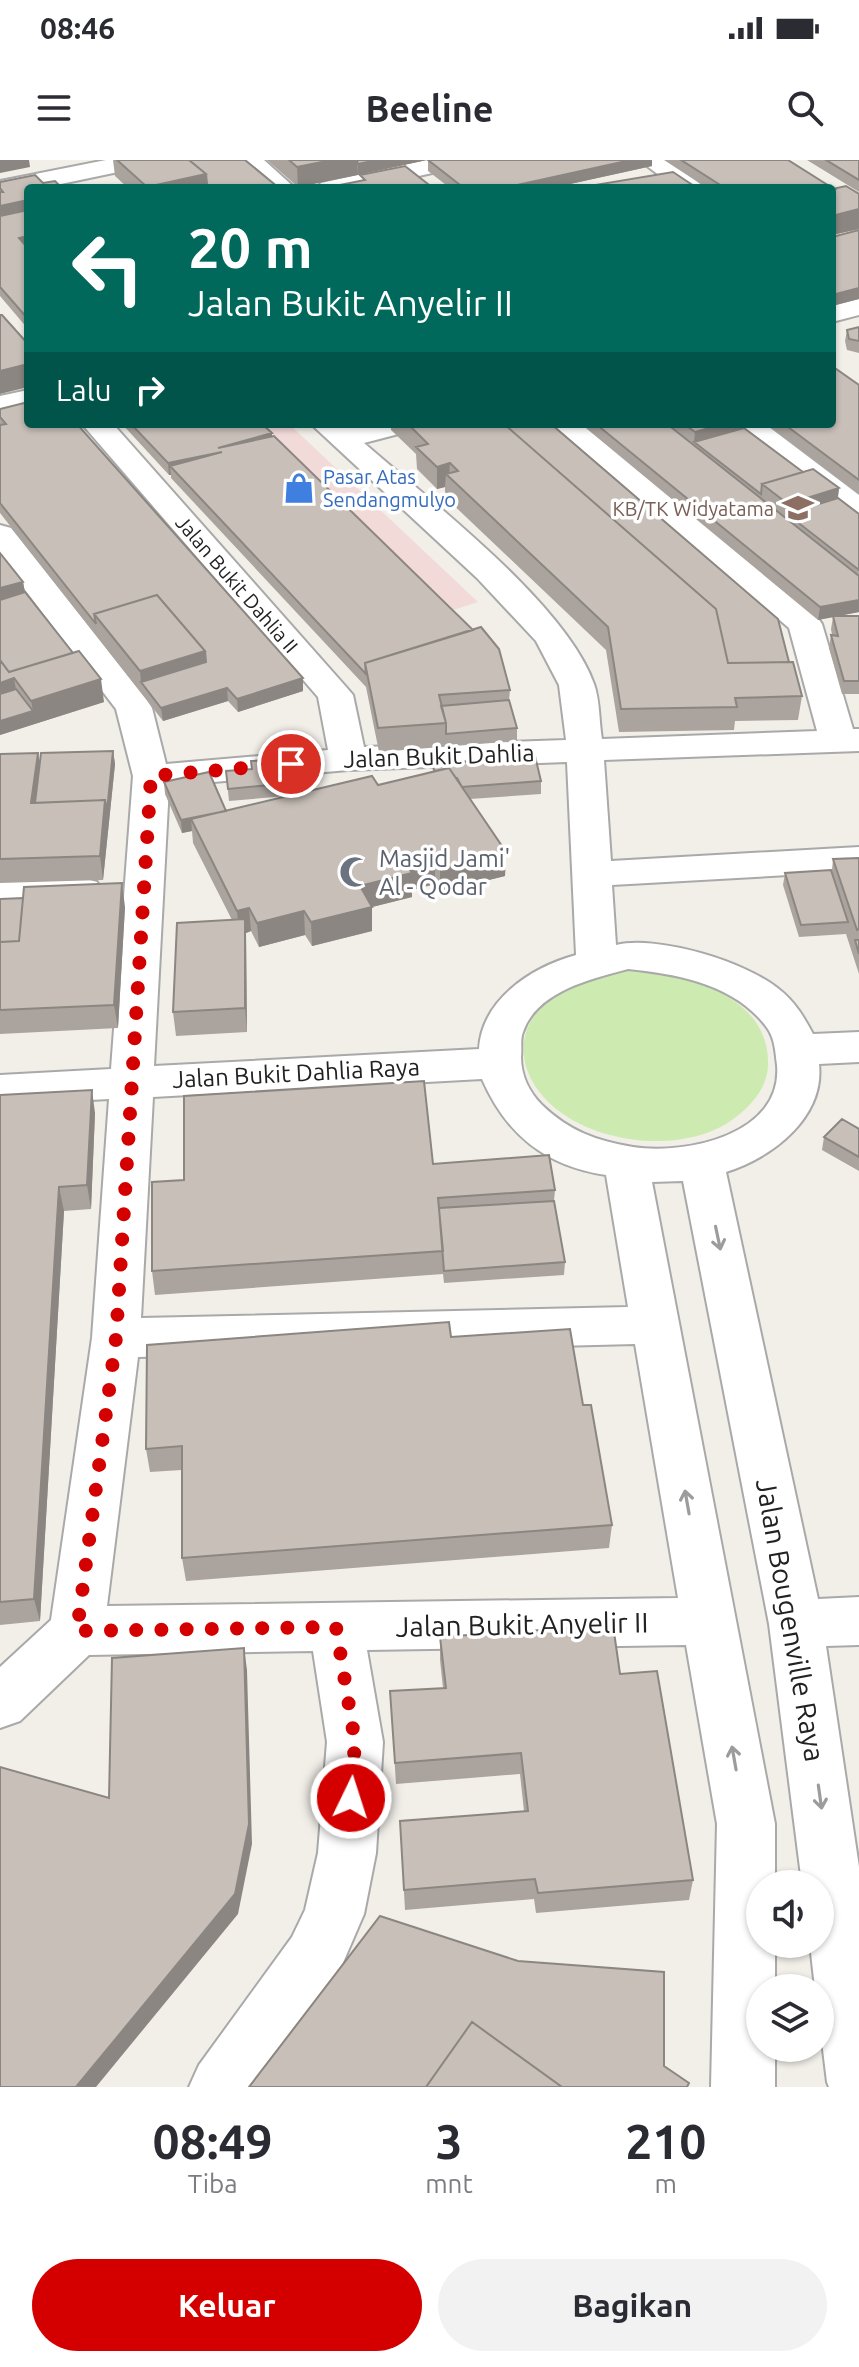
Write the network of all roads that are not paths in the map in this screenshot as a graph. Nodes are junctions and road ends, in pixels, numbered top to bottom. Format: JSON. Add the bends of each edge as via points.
{"nodes":[{"id":1,"x":142,"y":160,"type":"edge"},
{"id":2,"x":249,"y":160,"type":"edge"},
{"id":3,"x":459,"y":160,"type":"edge"},
{"id":4,"x":410,"y":171,"type":"junction"},
{"id":5,"x":647,"y":171,"type":"edge"},
{"id":6,"x":69,"y":174,"type":"edge"},
{"id":7,"x":683,"y":182,"type":"edge"},
{"id":8,"x":277,"y":184,"type":"edge"},
{"id":9,"x":349,"y":184,"type":"edge"},
{"id":10,"x":428,"y":184,"type":"edge"},
{"id":11,"x":0,"y":189,"type":"edge"},
{"id":12,"x":859,"y":307,"type":"edge"},
{"id":13,"x":836,"y":313,"type":"edge"},
{"id":14,"x":24,"y":400,"type":"edge"},
{"id":15,"x":0,"y":405,"type":"edge"},
{"id":16,"x":101,"y":428,"type":"edge"},
{"id":17,"x":368,"y":428,"type":"edge"},
{"id":18,"x":572,"y":428,"type":"edge"},
{"id":19,"x":751,"y":428,"type":"edge"},
{"id":20,"x":334,"y":432,"type":"edge"},
{"id":21,"x":859,"y":510,"type":"edge"},
{"id":22,"x":0,"y":535,"type":"edge"},
{"id":23,"x":848,"y":741,"type":"edge"},
{"id":24,"x":585,"y":751,"type":"junction"},
{"id":25,"x":348,"y":759,"type":"junction"},
{"id":26,"x":151,"y":776,"type":"junction"},
{"id":27,"x":859,"y":859,"type":"edge"},
{"id":28,"x":594,"y":874,"type":"junction"},
{"id":29,"x":145,"y":888,"type":"junction"},
{"id":30,"x":0,"y":895,"type":"edge"},
{"id":31,"x":597,"y":960,"type":"junction"},
{"id":32,"x":859,"y":1047,"type":"edge"},
{"id":33,"x":796,"y":1050,"type":"junction"},
{"id":34,"x":497,"y":1063,"type":"junction"},
{"id":35,"x":134,"y":1082,"type":"junction"},
{"id":36,"x":0,"y":1090,"type":"edge"},
{"id":37,"x":702,"y":1162,"type":"junction"},
{"id":38,"x":626,"y":1164,"type":"junction"},
{"id":39,"x":655,"y":1325,"type":"junction"},
{"id":40,"x":116,"y":1338,"type":"junction"},
{"id":41,"x":709,"y":1621,"type":"junction"},
{"id":42,"x":859,"y":1621,"type":"edge"},
{"id":43,"x":796,"y":1624,"type":"junction"},
{"id":44,"x":336,"y":1627,"type":"junction"},
{"id":45,"x":77,"y":1631,"type":"junction"},
{"id":46,"x":0,"y":1703,"type":"edge"},
{"id":47,"x":859,"y":2082,"type":"edge"},
{"id":48,"x":221,"y":2087,"type":"edge"},
{"id":49,"x":743,"y":2087,"type":"edge"}],
"edges":[{"from":1,"to":6,"type":"street"},
{"from":2,"to":8,"type":"street"},
{"from":3,"to":4,"type":"street"},
{"from":4,"to":9,"type":"street"},
{"from":4,"to":10,"type":"street"},
{"from":5,"to":7,"type":"street"},
{"from":6,"to":11,"type":"street"},
{"from":12,"to":13,"type":"street"},
{"from":14,"to":15,"type":"street"},
{"from":16,"to":25,"type":"street","name":"Jalan Bukit Dahlia II","via":[[335,695]]},
{"from":17,"to":20,"type":"street"},
{"from":18,"to":23,"type":"street","via":[[805,624]]},
{"from":19,"to":21,"type":"street"},
{"from":20,"to":24,"type":"street","via":[[489,571],[551,637],[577,685]]},
{"from":22,"to":26,"type":"street","via":[[134,708]]},
{"from":23,"to":24,"type":"street","name":"Jalan Bukit Dahlia"},
{"from":24,"to":25,"type":"street","name":"Jalan Bukit Dahlia"},
{"from":24,"to":28,"type":"street"},
{"from":25,"to":26,"type":"street","name":"Jalan Bukit Dahlia"},
{"from":26,"to":29,"type":"street"},
{"from":27,"to":28,"type":"street"},
{"from":28,"to":31,"type":"street"},
{"from":29,"to":30,"type":"street"},
{"from":29,"to":35,"type":"street"},
{"from":31,"to":33,"type":"street","via":[[661,958],[723,973],[770,1006]]},
{"from":31,"to":34,"type":"street","via":[[568,968],[521,998],[498,1040]]},
{"from":32,"to":33,"type":"street"},
{"from":33,"to":37,"type":"street","via":[[799,1073],[780,1118],[734,1152]]},
{"from":34,"to":35,"type":"street","name":"Jalan Bukit Dahlia Raya"},
{"from":34,"to":38,"type":"street","via":[[503,1087],[539,1129],[565,1146]]},
{"from":35,"to":36,"type":"street","name":"Jalan Bukit Dahlia Raya"},
{"from":35,"to":40,"type":"street"},
{"from":37,"to":38,"type":"street","via":[[668,1167]]},
{"from":37,"to":43,"type":"street","name":"Jalan Bougenville Raya","one_way":true},
{"from":38,"to":39,"type":"street"},
{"from":39,"to":40,"type":"street"},
{"from":41,"to":39,"type":"street","one_way":true},
{"from":40,"to":45,"type":"street"},
{"from":41,"to":44,"type":"street","name":"Jalan Bukit Anyelir II"},
{"from":49,"to":41,"type":"street","one_way":true,"via":[[746,1824]]},
{"from":42,"to":43,"type":"street"},
{"from":43,"to":47,"type":"street","name":"Jalan Bougenville Raya","one_way":true},
{"from":44,"to":45,"type":"street","name":"Jalan Bukit Anyelir II"},
{"from":44,"to":48,"type":"street","via":[[355,1742],[347,1853],[334,1914],[314,1958]]},
{"from":45,"to":46,"type":"street"}]}
